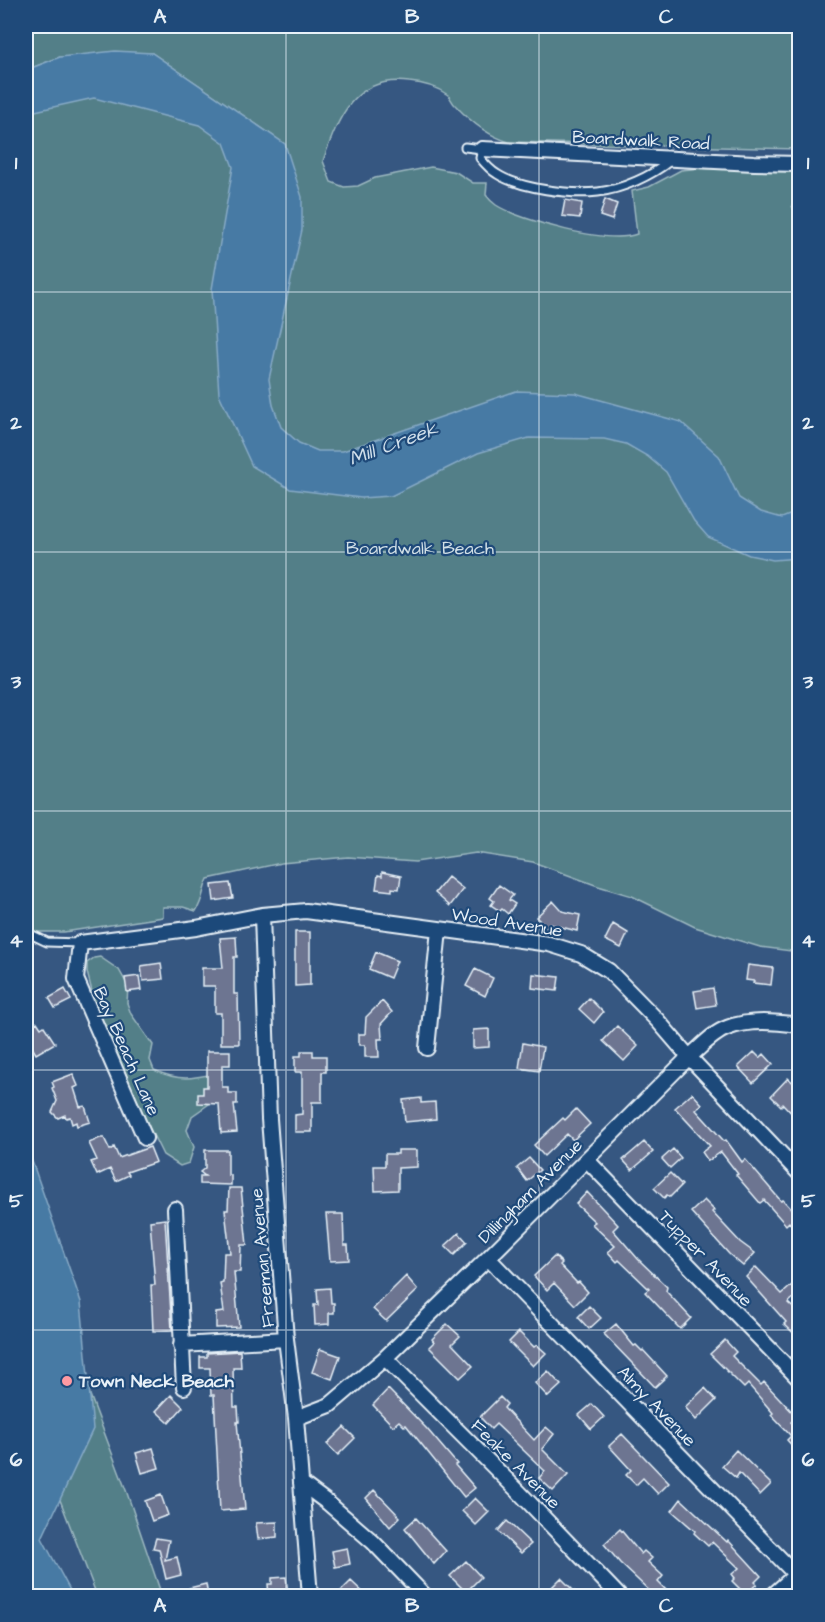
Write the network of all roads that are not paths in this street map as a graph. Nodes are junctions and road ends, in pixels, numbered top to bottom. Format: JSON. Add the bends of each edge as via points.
{"nodes":[{"id":1,"x":465,"y":147,"type":"dead end"},
{"id":2,"x":482,"y":149,"type":"junction"},
{"id":3,"x":672,"y":159,"type":"junction"},
{"id":4,"x":800,"y":164,"type":"edge"},
{"id":5,"x":262,"y":915,"type":"junction"},
{"id":6,"x":439,"y":930,"type":"junction"},
{"id":7,"x":26,"y":932,"type":"edge"},
{"id":8,"x":80,"y":943,"type":"junction"},
{"id":9,"x":800,"y":1025,"type":"edge"},
{"id":10,"x":427,"y":1048,"type":"dead end"},
{"id":11,"x":689,"y":1057,"type":"junction"},
{"id":12,"x":145,"y":1138,"type":"dead end"},
{"id":13,"x":587,"y":1160,"type":"junction"},
{"id":14,"x":800,"y":1174,"type":"edge"},
{"id":15,"x":174,"y":1209,"type":"dead end"},
{"id":16,"x":488,"y":1258,"type":"junction"},
{"id":17,"x":286,"y":1339,"type":"junction"},
{"id":18,"x":181,"y":1345,"type":"junction"},
{"id":19,"x":385,"y":1358,"type":"junction"},
{"id":20,"x":800,"y":1380,"type":"edge"},
{"id":21,"x":184,"y":1387,"type":"dead end"},
{"id":22,"x":296,"y":1418,"type":"junction"},
{"id":23,"x":301,"y":1483,"type":"junction"},
{"id":24,"x":798,"y":1575,"type":"edge"},
{"id":25,"x":310,"y":1596,"type":"edge"},
{"id":26,"x":425,"y":1596,"type":"edge"},
{"id":27,"x":619,"y":1596,"type":"edge"},
{"id":28,"x":772,"y":1596,"type":"edge"}],
"edges":[{"from":1,"to":2,"type":"lane"},
{"from":2,"to":3,"type":"street","name":"Boardwalk Road"},
{"from":2,"to":3,"type":"lane","via":[[480,158],[508,179],[577,192],[598,192],[639,179]]},
{"from":3,"to":4,"type":"street","name":"Boardwalk Road"},
{"from":5,"to":6,"type":"street","name":"Wood Avenue","via":[[306,911]]},
{"from":5,"to":8,"type":"street","name":"Wood Avenue"},
{"from":5,"to":17,"type":"street","name":"Freeman Avenue","via":[[269,1119]]},
{"from":6,"to":10,"type":"street"},
{"from":6,"to":11,"type":"street","name":"Wood Avenue","via":[[549,944],[580,954],[609,971]]},
{"from":7,"to":8,"type":"lane","via":[[47,942]]},
{"from":8,"to":12,"type":"street","name":"Bay Beach Lane","via":[[76,979]]},
{"from":9,"to":11,"type":"street","name":"Dillingham Avenue","via":[[759,1022],[727,1028]]},
{"from":11,"to":13,"type":"street","name":"Dillingham Avenue"},
{"from":11,"to":14,"type":"street","name":"Wood Avenue"},
{"from":13,"to":16,"type":"street","name":"Dillingham Avenue"},
{"from":13,"to":20,"type":"street","name":"Tupper Avenue"},
{"from":15,"to":18,"type":"street"},
{"from":16,"to":19,"type":"street","name":"Dillingham Avenue"},
{"from":16,"to":24,"type":"street","name":"Almy Avenue"},
{"from":17,"to":18,"type":"street"},
{"from":17,"to":22,"type":"street","name":"Freeman Avenue"},
{"from":18,"to":21,"type":"street"},
{"from":19,"to":22,"type":"street","name":"Dillingham Avenue","via":[[330,1405]]},
{"from":19,"to":27,"type":"street","name":"Feake Avenue"},
{"from":22,"to":23,"type":"street","name":"Freeman Avenue"},
{"from":23,"to":25,"type":"street","name":"Freeman Avenue"},
{"from":23,"to":26,"type":"street","via":[[373,1542]]},
{"from":24,"to":28,"type":"street"}]}
